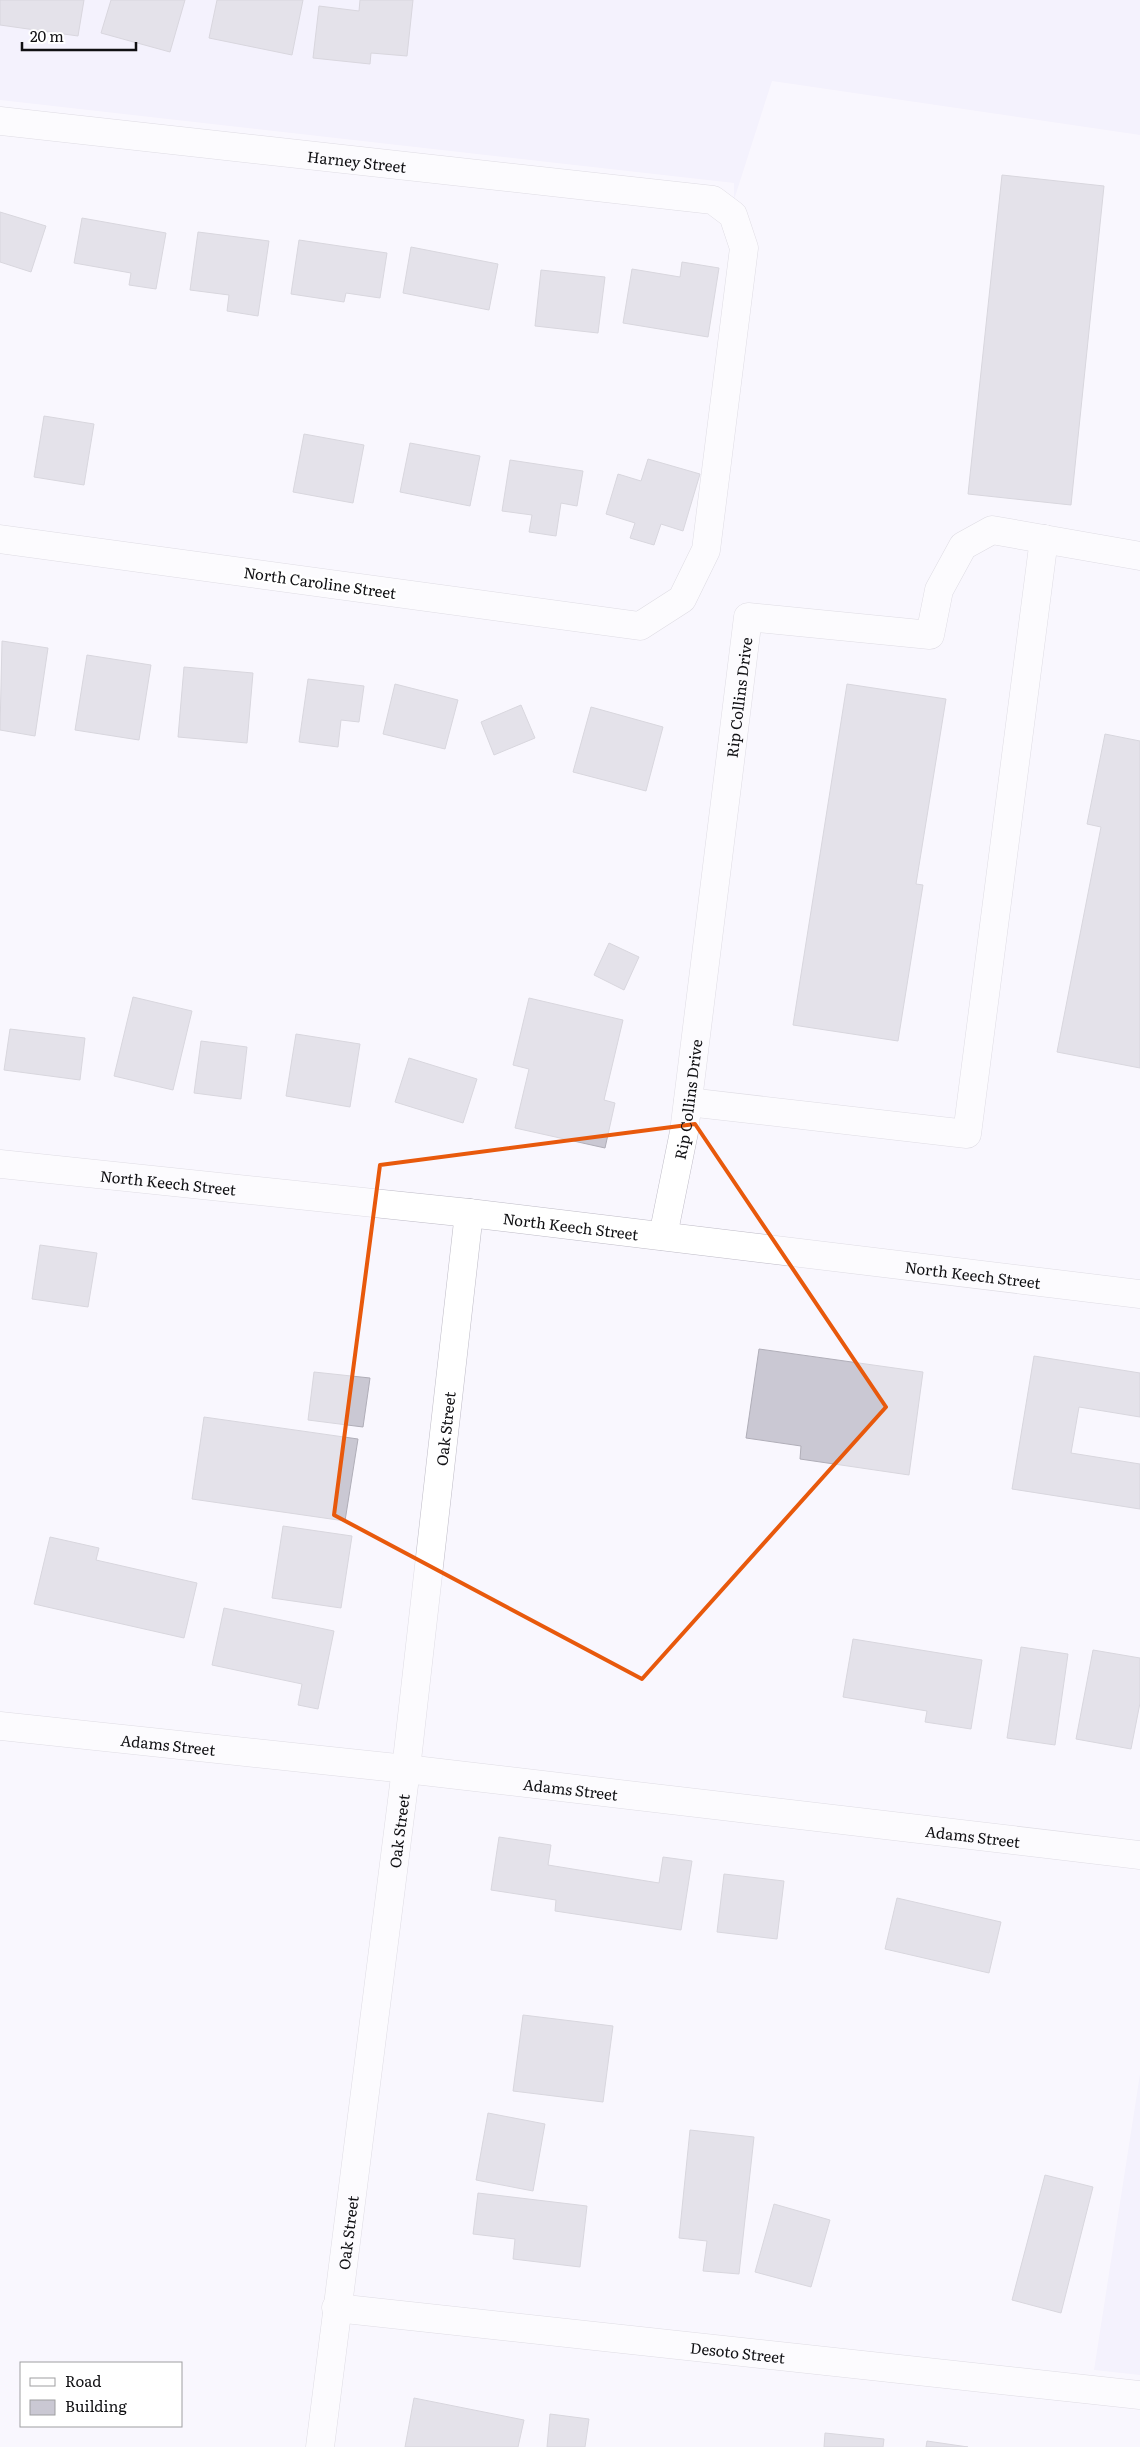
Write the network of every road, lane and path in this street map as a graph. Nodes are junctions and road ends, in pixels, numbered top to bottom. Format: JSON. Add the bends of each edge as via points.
{"nodes":[{"id":1,"x":0,"y":121,"type":"edge"},
{"id":2,"x":0,"y":539,"type":"edge"},
{"id":3,"x":1044,"y":540,"type":"junction"},
{"id":4,"x":1139,"y":551,"type":"edge"},
{"id":5,"x":640,"y":626,"type":"joint"},
{"id":6,"x":688,"y":1102,"type":"junction"},
{"id":7,"x":0,"y":1164,"type":"edge"},
{"id":8,"x":469,"y":1213,"type":"junction"},
{"id":9,"x":663,"y":1236,"type":"junction"},
{"id":10,"x":1140,"y":1294,"type":"edge"},
{"id":11,"x":0,"y":1726,"type":"edge"},
{"id":12,"x":406,"y":1769,"type":"junction"},
{"id":13,"x":1140,"y":1855,"type":"edge"},
{"id":14,"x":336,"y":2308,"type":"junction"},
{"id":15,"x":1140,"y":2395,"type":"edge"},
{"id":16,"x":320,"y":2447,"type":"edge"}],
"edges":[{"from":1,"to":5,"type":"street","name":"Harney Street","via":[[713,200],[732,214],[744,248],[706,550],[682,599]]},
{"from":2,"to":5,"type":"street","name":"North Caroline Street"},
{"from":3,"to":4,"type":"street","name":"Rip Collins Drive"},
{"from":3,"to":6,"type":"street","name":"Rip Collins Drive","via":[[992,530],[963,546],[939,590],[930,635],[748,617]]},
{"from":3,"to":6,"type":"street","via":[[967,1134]]},
{"from":6,"to":9,"type":"street","name":"Rip Collins Drive"},
{"from":7,"to":8,"type":"street","name":"North Keech Street"},
{"from":8,"to":9,"type":"street","name":"North Keech Street"},
{"from":8,"to":12,"type":"street","name":"Oak Street"},
{"from":9,"to":10,"type":"street","name":"North Keech Street"},
{"from":11,"to":12,"type":"street","name":"Adams Street"},
{"from":12,"to":13,"type":"street","name":"Adams Street"},
{"from":12,"to":14,"type":"street","name":"Oak Street"},
{"from":14,"to":15,"type":"street","name":"Desoto Street"},
{"from":14,"to":16,"type":"street","name":"Oak Street"}]}
